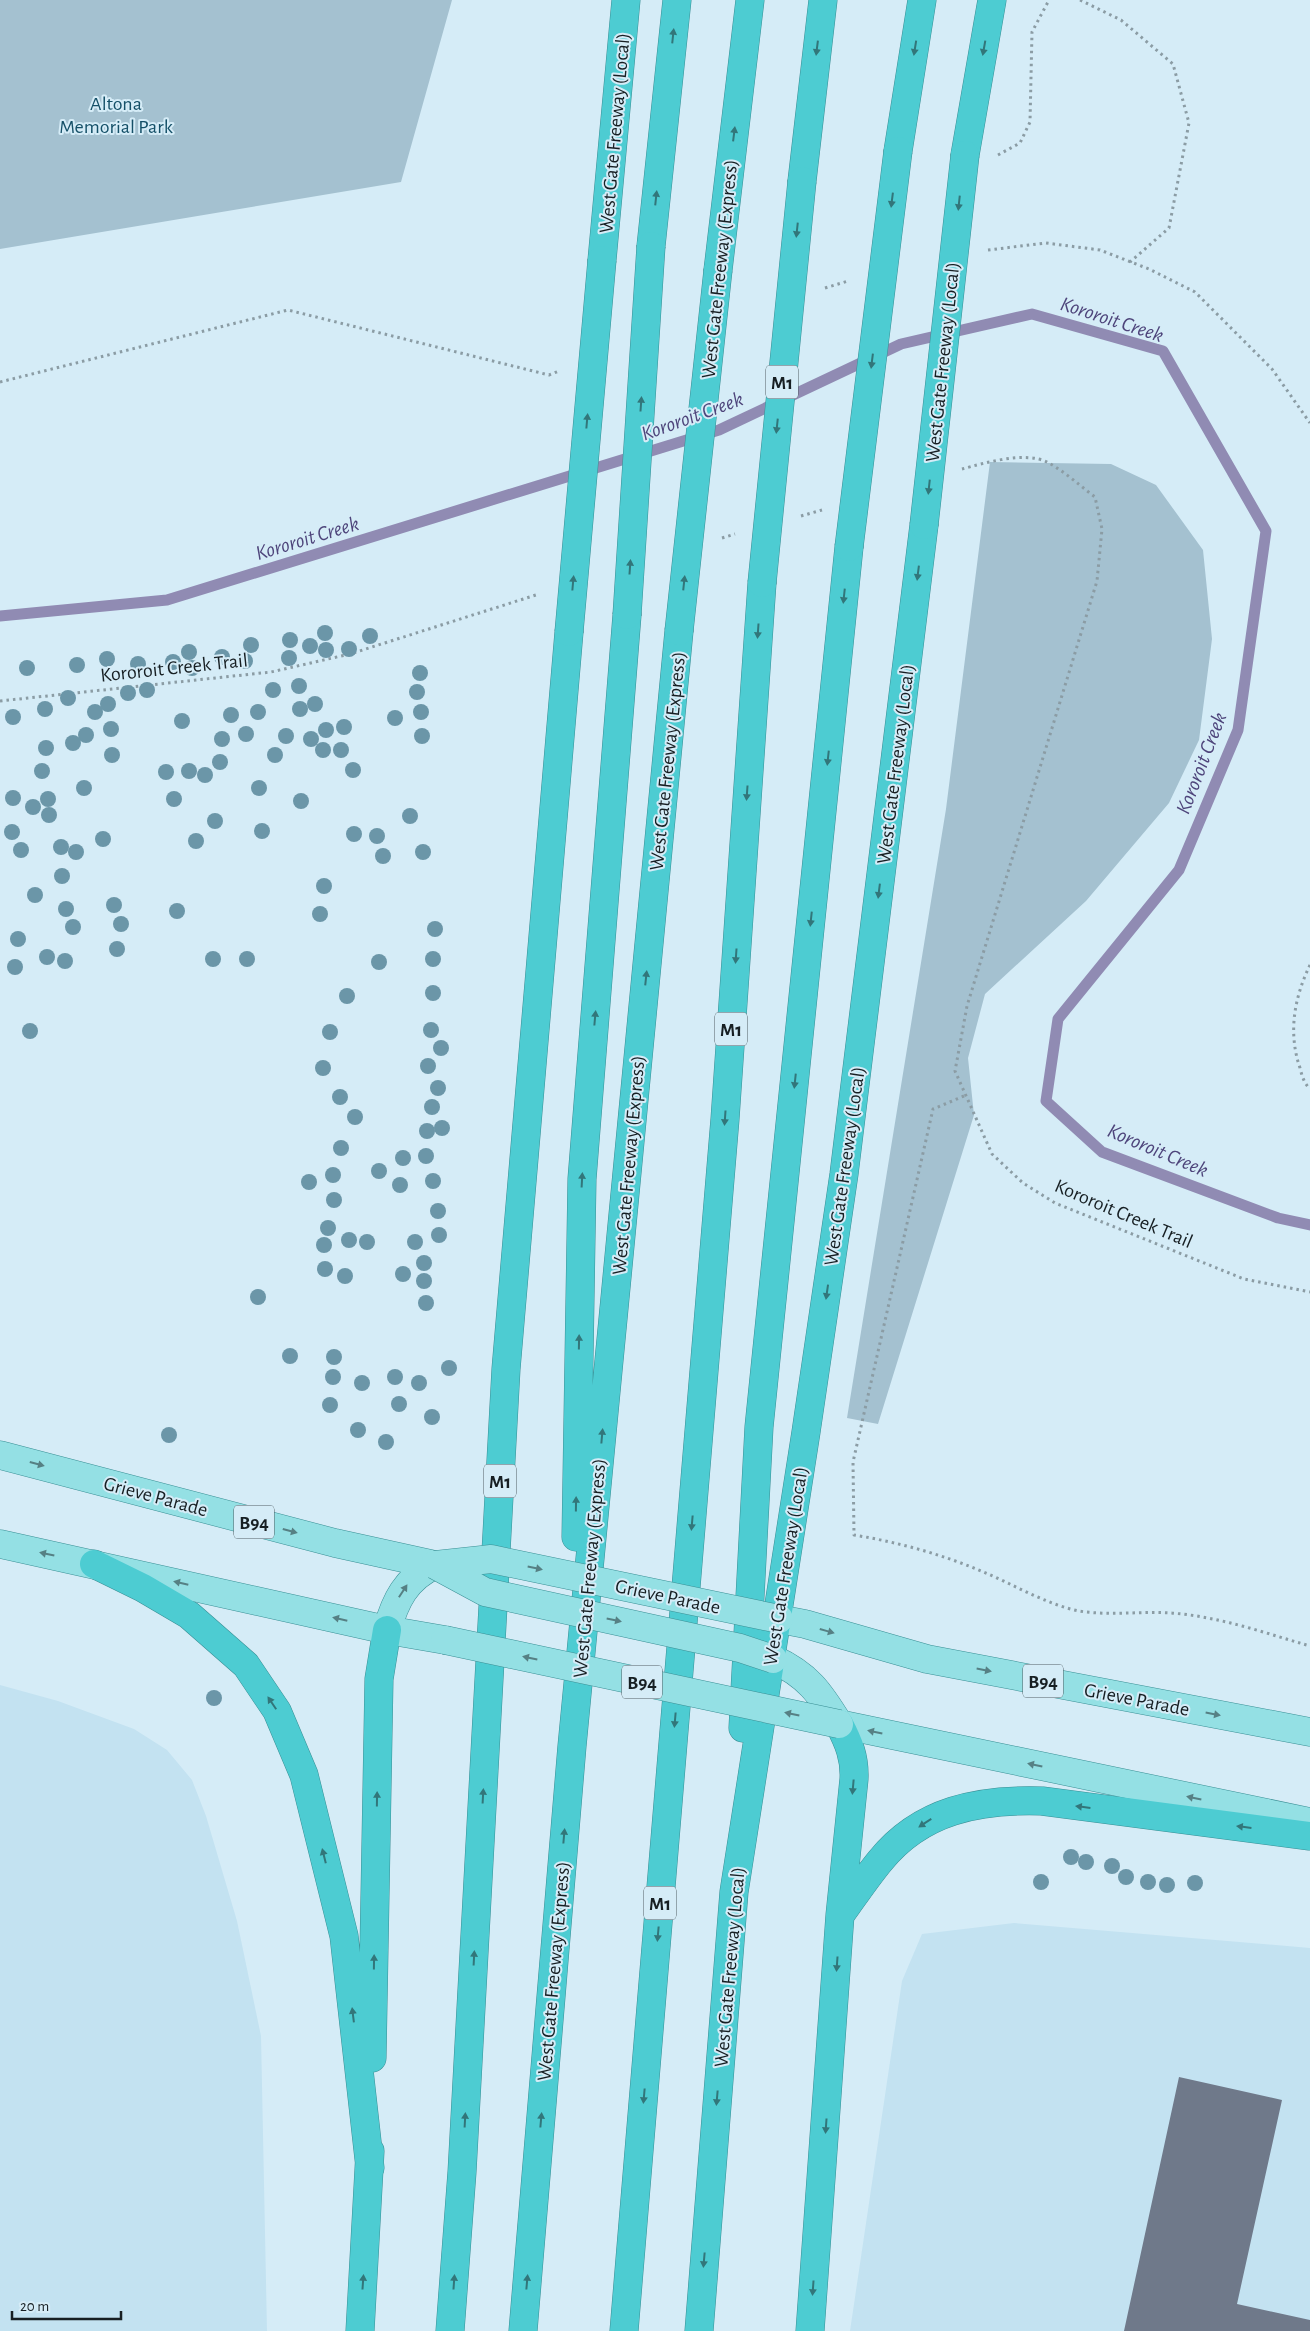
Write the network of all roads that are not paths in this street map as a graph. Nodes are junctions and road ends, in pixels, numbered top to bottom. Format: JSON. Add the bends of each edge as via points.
{"nodes":[{"id":1,"x":626,"y":0,"type":"edge"},
{"id":2,"x":677,"y":0,"type":"edge"},
{"id":3,"x":750,"y":0,"type":"edge"},
{"id":4,"x":823,"y":0,"type":"edge"},
{"id":5,"x":922,"y":0,"type":"edge"},
{"id":6,"x":992,"y":0,"type":"edge"},
{"id":7,"x":0,"y":1455,"type":"edge"},
{"id":8,"x":0,"y":1544,"type":"edge"},
{"id":9,"x":94,"y":1564,"type":"junction"},
{"id":10,"x":435,"y":1565,"type":"junction"},
{"id":11,"x":388,"y":1630,"type":"junction"},
{"id":12,"x":840,"y":1724,"type":"junction"},
{"id":13,"x":1310,"y":1732,"type":"edge"},
{"id":14,"x":572,"y":1746,"type":"junction"},
{"id":15,"x":1310,"y":1822,"type":"edge"},
{"id":16,"x":1310,"y":1836,"type":"edge"},
{"id":17,"x":734,"y":1892,"type":"junction"},
{"id":18,"x":840,"y":1915,"type":"junction"},
{"id":19,"x":370,"y":2168,"type":"junction"},
{"id":20,"x":360,"y":2331,"type":"edge"},
{"id":21,"x":450,"y":2331,"type":"edge"},
{"id":22,"x":523,"y":2331,"type":"edge"},
{"id":23,"x":624,"y":2331,"type":"edge"},
{"id":24,"x":698,"y":2331,"type":"edge"},
{"id":25,"x":810,"y":2331,"type":"edge"}],
"edges":[{"from":21,"to":1,"type":"highway","name":"West Gate Freeway (Local)","number":"M1","one_way":true,"bridge":true,"via":[[506,1369]]},
{"from":14,"to":2,"type":"highway","one_way":true,"bridge":true,"via":[[582,1179],[627,615],[651,246]]},
{"from":14,"to":3,"type":"highway","name":"West Gate Freeway (Express)","one_way":true,"bridge":true,"via":[[679,631]]},
{"from":4,"to":23,"type":"highway","number":"M1","one_way":true,"bridge":true,"via":[[762,583],[725,1119]]},
{"from":5,"to":17,"type":"highway","one_way":true,"bridge":true,"via":[[898,151],[849,547],[759,1427]]},
{"from":6,"to":17,"type":"highway","name":"West Gate Freeway (Local)","one_way":true,"bridge":true,"via":[[965,155],[924,525],[844,1174]]},
{"from":7,"to":10,"type":"main road","name":"Grieve Parade","number":"B94","one_way":true,"via":[[335,1543]]},
{"from":9,"to":8,"type":"main road","number":"B94","one_way":true},
{"from":11,"to":9,"type":"main road","number":"B94","one_way":true},
{"from":19,"to":9,"type":"highway","one_way":true,"via":[[344,1936],[304,1775],[277,1711],[246,1665],[189,1615]]},
{"from":11,"to":10,"type":"main road","one_way":true,"via":[[397,1600],[411,1580]]},
{"from":10,"to":12,"type":"main road","one_way":true,"bridge":true,"via":[[485,1592],[740,1648],[773,1659],[804,1676],[820,1693]]},
{"from":10,"to":13,"type":"main road","name":"Grieve Parade","number":"B94","one_way":true,"bridge":true,"via":[[491,1559],[805,1624],[927,1659]]},
{"from":12,"to":11,"type":"main road","number":"B94","one_way":true,"bridge":true},
{"from":19,"to":11,"type":"highway","one_way":true,"via":[[379,1679]]},
{"from":15,"to":12,"type":"main road","number":"B94","one_way":true},
{"from":12,"to":18,"type":"highway","one_way":true,"via":[[850,1745],[854,1764]]},
{"from":22,"to":14,"type":"highway","name":"West Gate Freeway (Express)","one_way":true},
{"from":16,"to":18,"type":"highway","one_way":true,"via":[[1042,1801],[1007,1800],[967,1806],[938,1815],[902,1839],[880,1860]]},
{"from":17,"to":24,"type":"highway","name":"West Gate Freeway (Local)","one_way":true},
{"from":18,"to":25,"type":"highway","one_way":true},
{"from":20,"to":19,"type":"highway","one_way":true}]}
